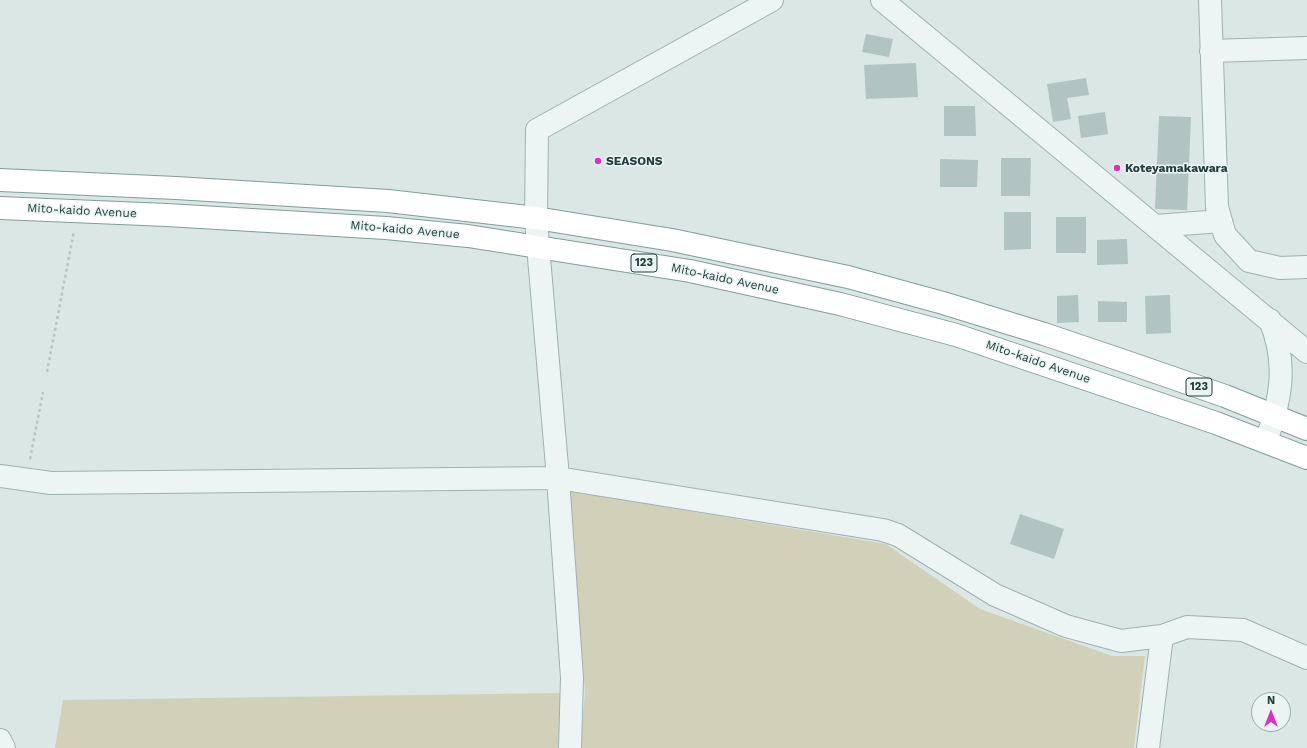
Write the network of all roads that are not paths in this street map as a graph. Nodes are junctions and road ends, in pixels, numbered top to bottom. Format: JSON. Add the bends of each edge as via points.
{"nodes":[{"id":1,"x":772,"y":0,"type":"edge"},
{"id":2,"x":882,"y":0,"type":"edge"},
{"id":3,"x":1210,"y":0,"type":"edge"},
{"id":4,"x":1307,"y":48,"type":"edge"},
{"id":5,"x":1211,"y":51,"type":"junction"},
{"id":6,"x":0,"y":180,"type":"edge"},
{"id":7,"x":0,"y":208,"type":"edge"},
{"id":8,"x":536,"y":218,"type":"junction"},
{"id":9,"x":1221,"y":221,"type":"junction"},
{"id":10,"x":1156,"y":226,"type":"junction"},
{"id":11,"x":538,"y":246,"type":"junction"},
{"id":12,"x":1307,"y":267,"type":"edge"},
{"id":13,"x":1270,"y":320,"type":"junction"},
{"id":14,"x":1307,"y":352,"type":"edge"},
{"id":15,"x":1275,"y":416,"type":"junction"},
{"id":16,"x":1307,"y":429,"type":"edge"},
{"id":17,"x":1266,"y":442,"type":"junction"},
{"id":18,"x":1307,"y":458,"type":"edge"},
{"id":19,"x":0,"y":476,"type":"edge"},
{"id":20,"x":558,"y":478,"type":"junction"},
{"id":21,"x":1162,"y":636,"type":"junction"},
{"id":22,"x":1307,"y":658,"type":"edge"},
{"id":23,"x":0,"y":740,"type":"edge"},
{"id":24,"x":4,"y":748,"type":"edge"},
{"id":25,"x":570,"y":748,"type":"edge"},
{"id":26,"x":1148,"y":748,"type":"edge"}],
"edges":[{"from":1,"to":8,"type":"street","via":[[537,130]]},
{"from":2,"to":10,"type":"street"},
{"from":3,"to":5,"type":"street"},
{"from":4,"to":5,"type":"street"},
{"from":5,"to":9,"type":"street","via":[[1217,207]]},
{"from":6,"to":8,"type":"highway","number":"123","via":[[388,201]]},
{"from":7,"to":11,"type":"highway","name":"Mito-kaido Avenue","number":"123","via":[[386,228]]},
{"from":8,"to":11,"type":"street"},
{"from":8,"to":15,"type":"highway","number":"123","via":[[672,240],[848,277],[1044,334],[1209,390]]},
{"from":9,"to":10,"type":"street"},
{"from":9,"to":12,"type":"street","via":[[1225,235],[1249,261],[1280,268]]},
{"from":10,"to":13,"type":"street"},
{"from":11,"to":17,"type":"highway","name":"Mito-kaido Avenue","number":"123","via":[[690,271],[840,304],[956,335],[1209,420]]},
{"from":11,"to":20,"type":"street"},
{"from":13,"to":14,"type":"street"},
{"from":13,"to":15,"type":"street","via":[[1281,364]]},
{"from":15,"to":16,"type":"highway","number":"123"},
{"from":15,"to":17,"type":"street"},
{"from":17,"to":18,"type":"highway","name":"Mito-kaido Avenue","number":"123"},
{"from":19,"to":20,"type":"street","via":[[59,483]]},
{"from":20,"to":21,"type":"street","via":[[883,530],[898,535],[994,595],[1066,626],[1120,641]]},
{"from":20,"to":25,"type":"street","via":[[572,678]]},
{"from":21,"to":22,"type":"street","via":[[1187,627],[1243,630]]},
{"from":21,"to":26,"type":"street"},
{"from":23,"to":24,"type":"street"}]}
